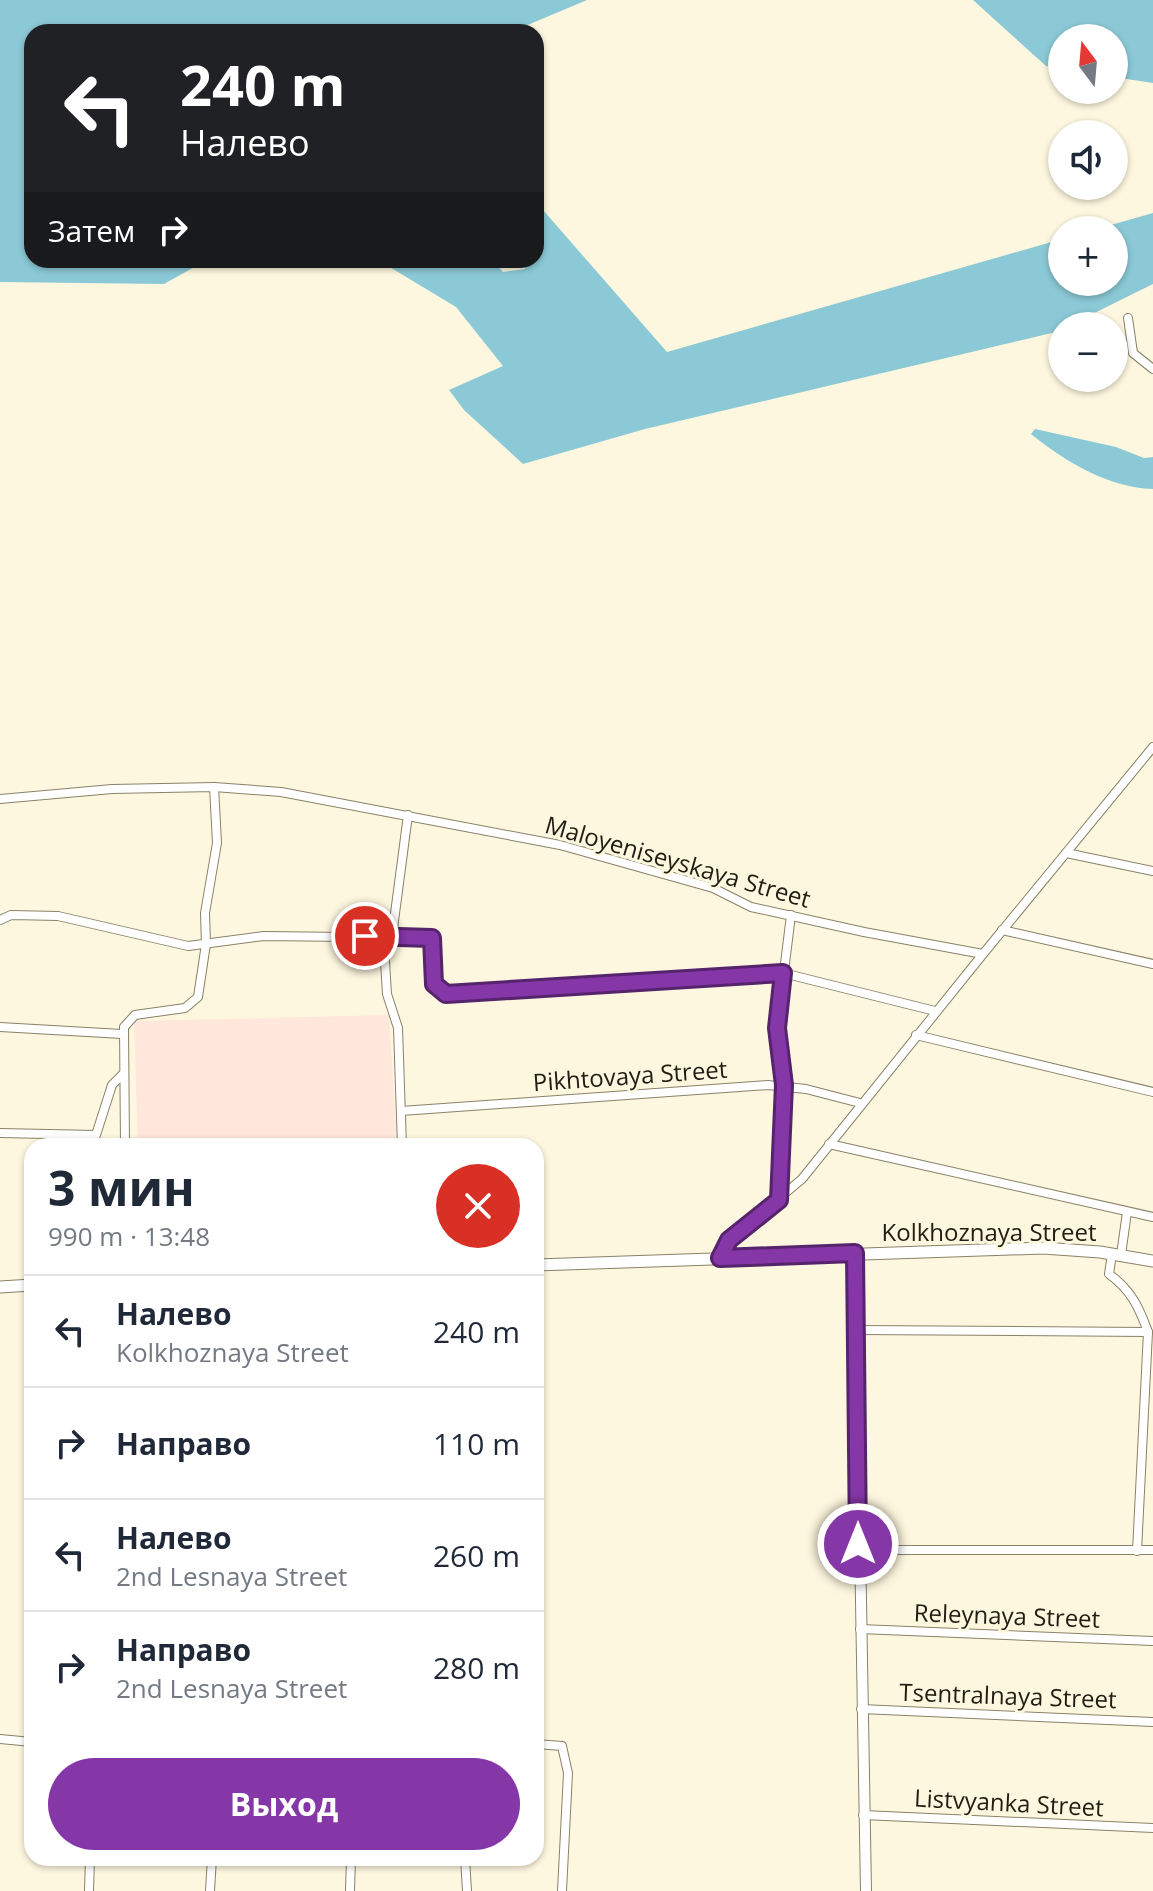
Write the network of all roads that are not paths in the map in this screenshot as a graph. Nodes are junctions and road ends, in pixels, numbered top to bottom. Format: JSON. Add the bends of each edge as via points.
{"nodes":[{"id":1,"x":1128,"y":318,"type":"dead end"},
{"id":2,"x":1153,"y":369,"type":"edge"},
{"id":3,"x":1153,"y":748,"type":"edge"},
{"id":4,"x":214,"y":787,"type":"junction"},
{"id":5,"x":0,"y":799,"type":"edge"},
{"id":6,"x":408,"y":815,"type":"junction"},
{"id":7,"x":1066,"y":853,"type":"junction"},
{"id":8,"x":1153,"y":871,"type":"edge"},
{"id":9,"x":791,"y":915,"type":"junction"},
{"id":10,"x":0,"y":920,"type":"edge"},
{"id":11,"x":1002,"y":930,"type":"junction"},
{"id":12,"x":392,"y":936,"type":"junction"},
{"id":13,"x":206,"y":944,"type":"junction"},
{"id":14,"x":983,"y":954,"type":"junction"},
{"id":15,"x":1153,"y":964,"type":"edge"},
{"id":16,"x":783,"y":973,"type":"junction"},
{"id":17,"x":935,"y":1011,"type":"junction"},
{"id":18,"x":0,"y":1027,"type":"edge"},
{"id":19,"x":122,"y":1034,"type":"junction"},
{"id":20,"x":916,"y":1035,"type":"junction"},
{"id":21,"x":123,"y":1074,"type":"junction"},
{"id":22,"x":784,"y":1085,"type":"junction"},
{"id":23,"x":1153,"y":1092,"type":"edge"},
{"id":24,"x":860,"y":1103,"type":"junction"},
{"id":25,"x":401,"y":1111,"type":"junction"},
{"id":26,"x":0,"y":1133,"type":"edge"},
{"id":27,"x":125,"y":1138,"type":"edge"},
{"id":28,"x":402,"y":1138,"type":"edge"},
{"id":29,"x":829,"y":1144,"type":"junction"},
{"id":30,"x":779,"y":1200,"type":"junction"},
{"id":31,"x":1127,"y":1212,"type":"junction"},
{"id":32,"x":1153,"y":1217,"type":"edge"},
{"id":33,"x":855,"y":1253,"type":"junction"},
{"id":34,"x":1116,"y":1254,"type":"junction"},
{"id":35,"x":720,"y":1258,"type":"junction"},
{"id":36,"x":1153,"y":1261,"type":"edge"},
{"id":37,"x":544,"y":1265,"type":"edge"},
{"id":38,"x":24,"y":1286,"type":"edge"},
{"id":39,"x":0,"y":1287,"type":"edge"},
{"id":40,"x":856,"y":1330,"type":"junction"},
{"id":41,"x":1148,"y":1332,"type":"junction"},
{"id":42,"x":858,"y":1550,"type":"junction"},
{"id":43,"x":1153,"y":1550,"type":"edge"},
{"id":44,"x":1137,"y":1551,"type":"junction"},
{"id":45,"x":860,"y":1629,"type":"junction"},
{"id":46,"x":1153,"y":1641,"type":"edge"},
{"id":47,"x":861,"y":1709,"type":"junction"},
{"id":48,"x":1153,"y":1722,"type":"edge"},
{"id":49,"x":0,"y":1739,"type":"edge"},
{"id":50,"x":24,"y":1741,"type":"edge"},
{"id":51,"x":544,"y":1745,"type":"edge"},
{"id":52,"x":863,"y":1815,"type":"junction"},
{"id":53,"x":1153,"y":1828,"type":"edge"},
{"id":54,"x":90,"y":1866,"type":"edge"},
{"id":55,"x":212,"y":1866,"type":"edge"},
{"id":56,"x":351,"y":1866,"type":"edge"},
{"id":57,"x":465,"y":1866,"type":"edge"},
{"id":58,"x":89,"y":1891,"type":"edge"},
{"id":59,"x":210,"y":1891,"type":"edge"},
{"id":60,"x":350,"y":1891,"type":"edge"},
{"id":61,"x":467,"y":1891,"type":"edge"},
{"id":62,"x":562,"y":1891,"type":"edge"},
{"id":63,"x":866,"y":1891,"type":"edge"}],
"edges":[{"from":1,"to":2,"type":"street","via":[[1133,353]]},
{"from":3,"to":7,"type":"street"},
{"from":4,"to":5,"type":"street","name":"Maloyeniseyskaya Street"},
{"from":4,"to":6,"type":"street","name":"Maloyeniseyskaya Street","via":[[281,792]]},
{"from":4,"to":13,"type":"street","via":[[217,843],[205,913]]},
{"from":6,"to":9,"type":"street","name":"Maloyeniseyskaya Street","via":[[560,845]]},
{"from":6,"to":12,"type":"street"},
{"from":7,"to":8,"type":"street"},
{"from":7,"to":11,"type":"street"},
{"from":9,"to":14,"type":"street","name":"Maloyeniseyskaya Street"},
{"from":9,"to":16,"type":"street"},
{"from":10,"to":13,"type":"street","via":[[41,914],[160,942]]},
{"from":11,"to":14,"type":"street"},
{"from":11,"to":15,"type":"street"},
{"from":12,"to":13,"type":"street","via":[[264,936]]},
{"from":12,"to":16,"type":"street","via":[[432,938],[434,984],[446,994]]},
{"from":12,"to":25,"type":"street","via":[[384,946],[384,969],[398,1028]]},
{"from":13,"to":19,"type":"street","via":[[198,997],[176,1012],[135,1015]]},
{"from":14,"to":17,"type":"street"},
{"from":16,"to":17,"type":"street"},
{"from":16,"to":22,"type":"street","via":[[777,1028]]},
{"from":17,"to":20,"type":"street"},
{"from":18,"to":19,"type":"street"},
{"from":19,"to":21,"type":"street"},
{"from":20,"to":23,"type":"street"},
{"from":20,"to":24,"type":"street"},
{"from":21,"to":26,"type":"street","via":[[112,1085],[96,1135]]},
{"from":21,"to":27,"type":"street"},
{"from":22,"to":24,"type":"street","name":"Pikhtovaya Street"},
{"from":22,"to":25,"type":"street","name":"Pikhtovaya Street"},
{"from":22,"to":30,"type":"street"},
{"from":24,"to":29,"type":"street"},
{"from":25,"to":28,"type":"street"},
{"from":29,"to":30,"type":"street"},
{"from":29,"to":31,"type":"street"},
{"from":30,"to":35,"type":"street","via":[[729,1240]]},
{"from":31,"to":32,"type":"street"},
{"from":31,"to":34,"type":"street"},
{"from":33,"to":34,"type":"main road","name":"Kolkhoznaya Street","via":[[1043,1248]]},
{"from":33,"to":35,"type":"main road","name":"Kolkhoznaya Street"},
{"from":33,"to":40,"type":"street"},
{"from":34,"to":36,"type":"main road","name":"Kolkhoznaya Street"},
{"from":34,"to":41,"type":"street","via":[[1109,1274],[1132,1296]]},
{"from":35,"to":37,"type":"main road","name":"Kolkhoznaya Street"},
{"from":38,"to":39,"type":"main road"},
{"from":40,"to":41,"type":"street"},
{"from":40,"to":42,"type":"street"},
{"from":41,"to":44,"type":"street"},
{"from":42,"to":44,"type":"street"},
{"from":42,"to":45,"type":"street"},
{"from":43,"to":44,"type":"street"},
{"from":45,"to":46,"type":"street","name":"Releynaya Street"},
{"from":45,"to":47,"type":"street"},
{"from":47,"to":48,"type":"street","name":"Tsentralnaya Street"},
{"from":47,"to":52,"type":"street"},
{"from":49,"to":50,"type":"street"},
{"from":51,"to":62,"type":"street","via":[[562,1746],[568,1773]]},
{"from":52,"to":53,"type":"street","name":"Listvyanka Street"},
{"from":52,"to":63,"type":"street"},
{"from":54,"to":58,"type":"street"},
{"from":55,"to":59,"type":"street"},
{"from":56,"to":60,"type":"street"},
{"from":57,"to":61,"type":"street"}]}
